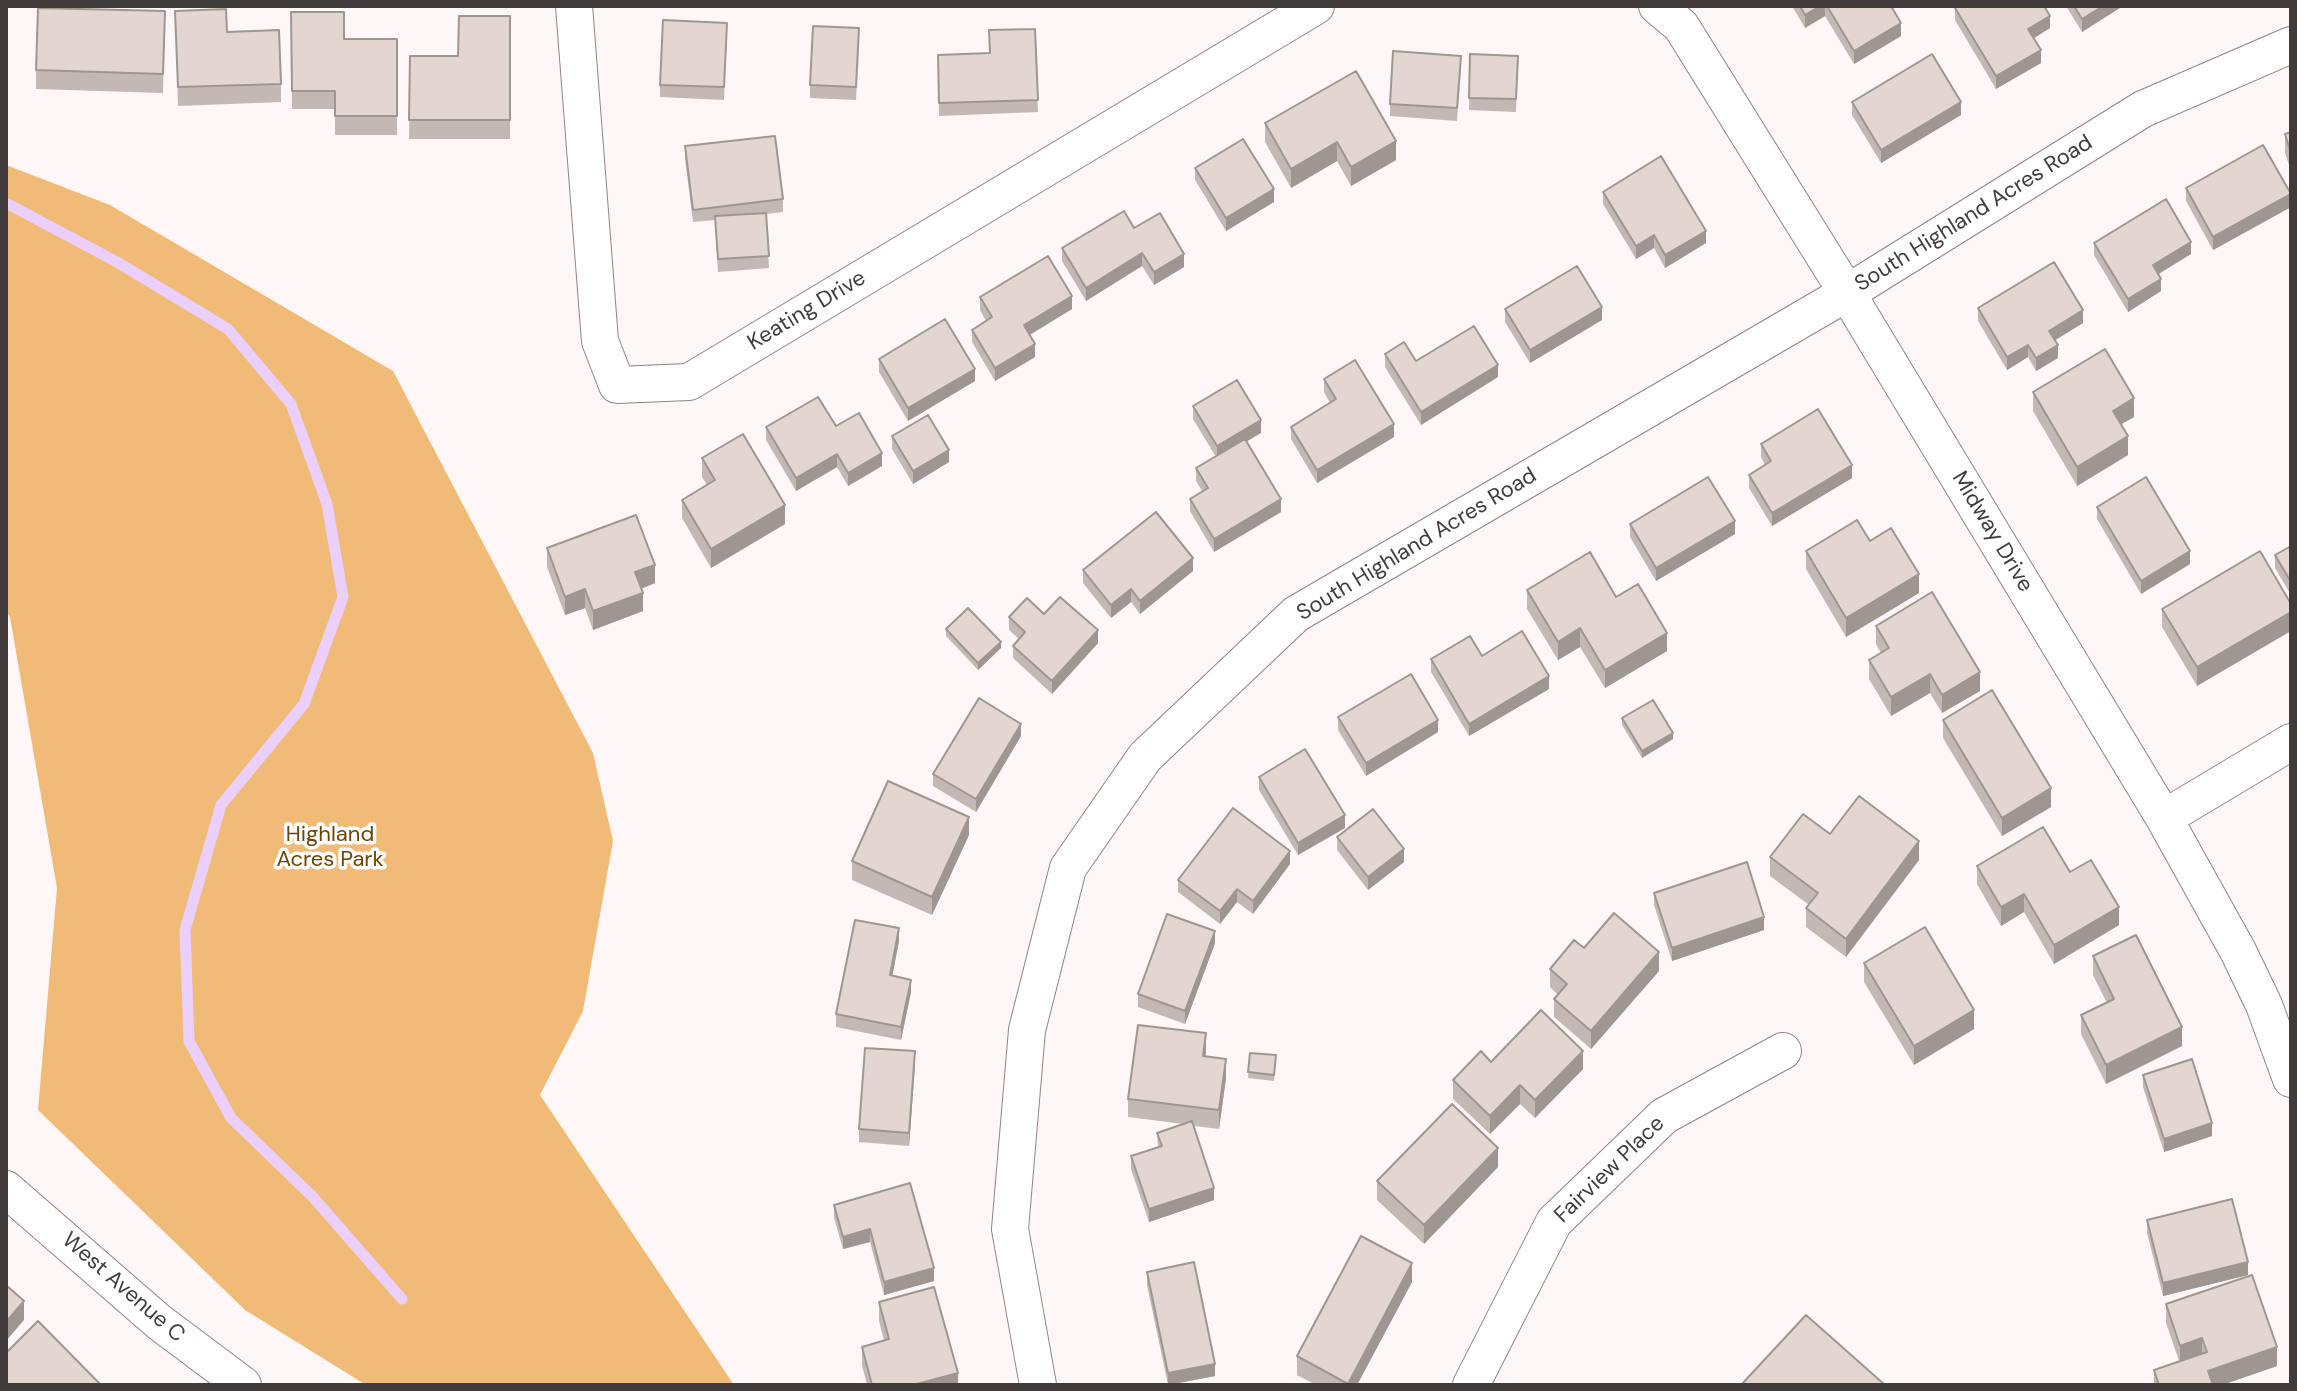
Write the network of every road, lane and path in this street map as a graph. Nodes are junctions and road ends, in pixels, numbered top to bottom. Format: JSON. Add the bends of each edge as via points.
{"nodes":[{"id":1,"x":574,"y":6,"type":"edge"},
{"id":2,"x":1316,"y":6,"type":"edge"},
{"id":3,"x":1657,"y":6,"type":"edge"},
{"id":4,"x":2291,"y":45,"type":"edge"},
{"id":5,"x":1847,"y":293,"type":"junction"},
{"id":6,"x":2291,"y":742,"type":"edge"},
{"id":7,"x":2164,"y":818,"type":"junction"},
{"id":8,"x":1783,"y":1051,"type":"dead end"},
{"id":9,"x":2291,"y":1079,"type":"edge"},
{"id":10,"x":6,"y":1189,"type":"edge"},
{"id":11,"x":243,"y":1385,"type":"edge"},
{"id":12,"x":1038,"y":1385,"type":"edge"},
{"id":13,"x":1471,"y":1385,"type":"edge"}],
"edges":[{"from":1,"to":2,"type":"street","name":"Keating Drive","via":[[600,341],[617,385],[689,382]]},
{"from":3,"to":5,"type":"street","name":"Midway Drive","via":[[1681,26]]},
{"from":4,"to":5,"type":"street","name":"South Highland Acres Road","via":[[2143,109]]},
{"from":5,"to":7,"type":"street","name":"Midway Drive"},
{"from":5,"to":12,"type":"street","name":"South Highland Acres Road","via":[[1296,614],[1145,757],[1068,868],[1027,1030],[1010,1229]]},
{"from":6,"to":7,"type":"street"},
{"from":7,"to":9,"type":"street","name":"Midway Drive","via":[[2264,1005]]},
{"from":8,"to":13,"type":"street","name":"Fairview Place","via":[[1664,1116],[1554,1222]]},
{"from":10,"to":11,"type":"street","name":"West Avenue C","via":[[159,1322]]}]}
